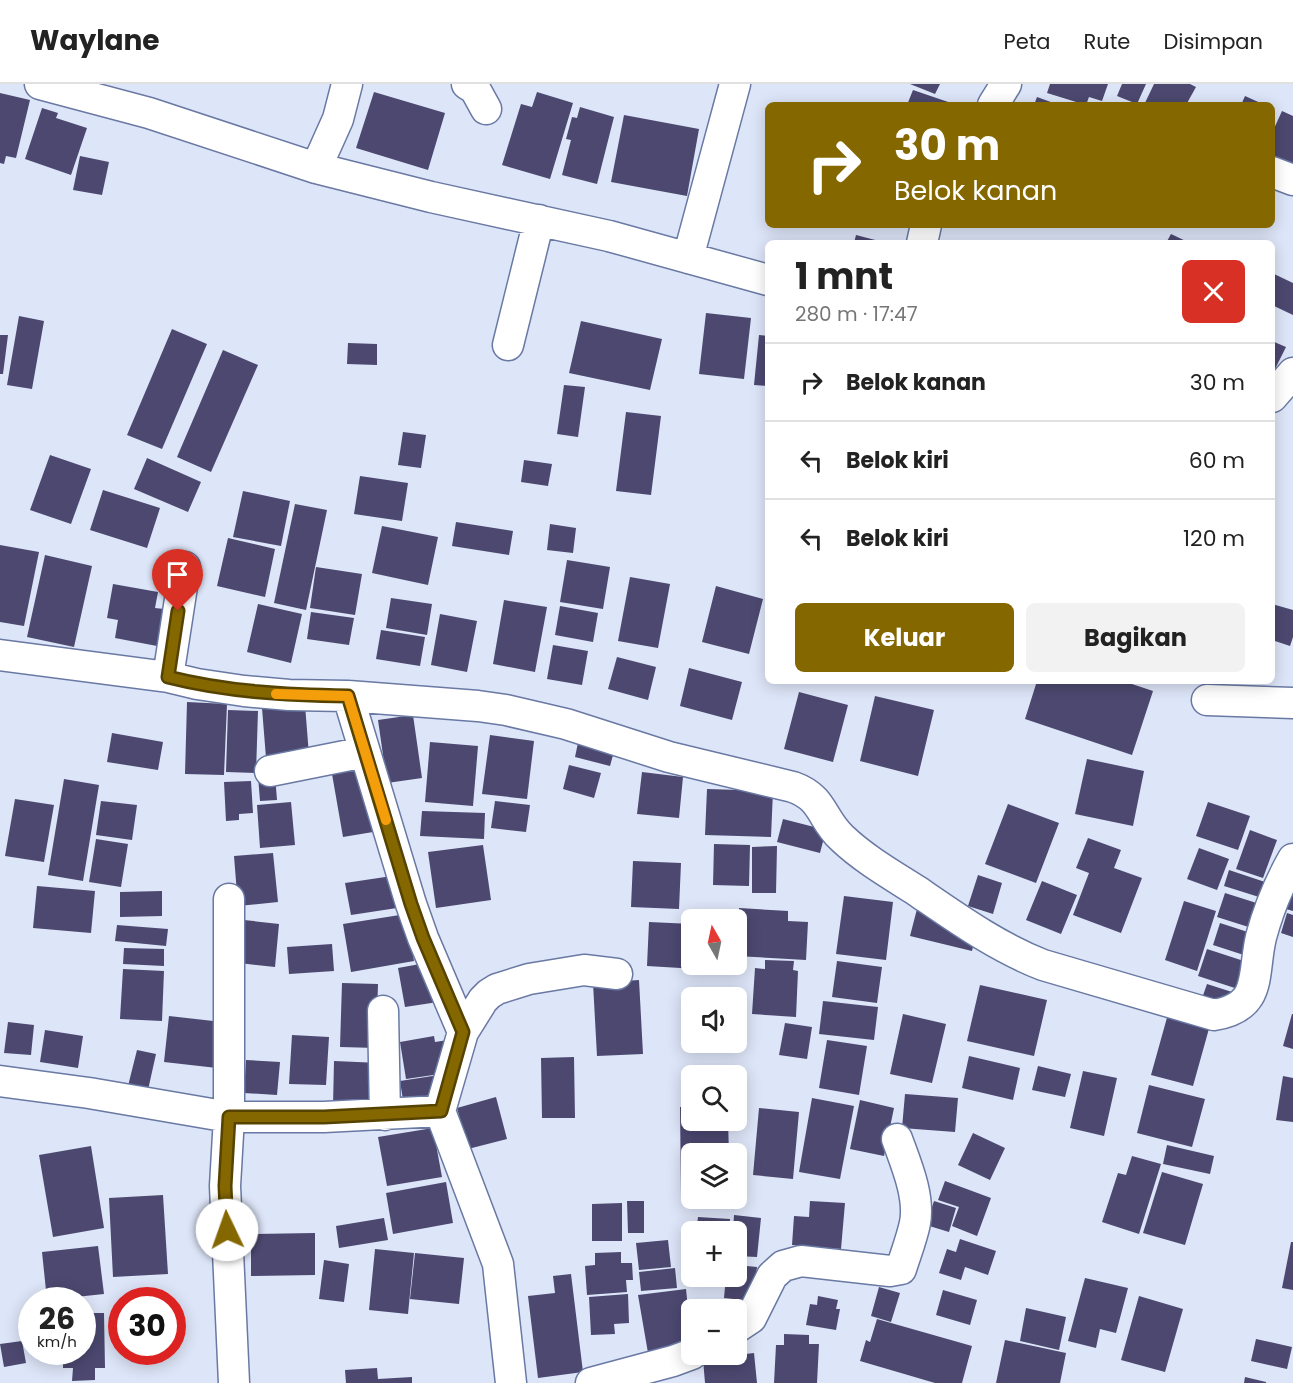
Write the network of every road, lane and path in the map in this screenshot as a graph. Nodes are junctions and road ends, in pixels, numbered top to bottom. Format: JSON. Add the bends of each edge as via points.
{"nodes":[{"id":1,"x":40,"y":84,"type":"edge"},
{"id":2,"x":347,"y":84,"type":"edge"},
{"id":3,"x":467,"y":84,"type":"edge"},
{"id":4,"x":735,"y":84,"type":"edge"},
{"id":5,"x":1006,"y":84,"type":"edge"},
{"id":6,"x":995,"y":102,"type":"edge"},
{"id":7,"x":486,"y":108,"type":"dead end"},
{"id":8,"x":316,"y":168,"type":"junction"},
{"id":9,"x":1275,"y":173,"type":"edge"},
{"id":10,"x":1293,"y":180,"type":"edge"},
{"id":11,"x":538,"y":220,"type":"junction"},
{"id":12,"x":688,"y":258,"type":"junction"},
{"id":13,"x":765,"y":279,"type":"edge"},
{"id":14,"x":508,"y":345,"type":"dead end"},
{"id":15,"x":1293,"y":373,"type":"edge"},
{"id":16,"x":1275,"y":394,"type":"edge"},
{"id":17,"x":185,"y":567,"type":"dead end"},
{"id":18,"x":0,"y":655,"type":"edge"},
{"id":19,"x":168,"y":677,"type":"junction"},
{"id":20,"x":348,"y":696,"type":"junction"},
{"id":21,"x":1207,"y":700,"type":"dead end"},
{"id":22,"x":1293,"y":703,"type":"edge"},
{"id":23,"x":365,"y":752,"type":"junction"},
{"id":24,"x":270,"y":771,"type":"dead end"},
{"id":25,"x":1293,"y":859,"type":"edge"},
{"id":26,"x":229,"y":899,"type":"dead end"},
{"id":27,"x":617,"y":974,"type":"dead end"},
{"id":28,"x":383,"y":1011,"type":"dead end"},
{"id":29,"x":463,"y":1032,"type":"junction"},
{"id":30,"x":0,"y":1081,"type":"edge"},
{"id":31,"x":441,"y":1111,"type":"junction"},
{"id":32,"x":385,"y":1115,"type":"junction"},
{"id":33,"x":229,"y":1117,"type":"junction"},
{"id":34,"x":897,"y":1139,"type":"dead end"},
{"id":35,"x":747,"y":1321,"type":"edge"},
{"id":36,"x":681,"y":1358,"type":"edge"},
{"id":37,"x":234,"y":1383,"type":"edge"},
{"id":38,"x":511,"y":1383,"type":"edge"},
{"id":39,"x":591,"y":1383,"type":"edge"}],
"edges":[{"from":1,"to":8,"type":"street","via":[[149,113]]},
{"from":2,"to":8,"type":"street","via":[[338,119]]},
{"from":3,"to":7,"type":"street","via":[[475,89]]},
{"from":4,"to":12,"type":"street"},
{"from":5,"to":6,"type":"street"},
{"from":8,"to":11,"type":"street"},
{"from":9,"to":10,"type":"street"},
{"from":11,"to":12,"type":"street"},
{"from":11,"to":14,"type":"street"},
{"from":12,"to":13,"type":"street"},
{"from":15,"to":16,"type":"street"},
{"from":17,"to":19,"type":"street"},
{"from":18,"to":19,"type":"street"},
{"from":19,"to":20,"type":"street","via":[[244,691]]},
{"from":20,"to":23,"type":"street"},
{"from":20,"to":25,"type":"street","via":[[506,710],[566,724],[669,758],[805,791],[816,799],[841,837],[866,858],[1018,956],[1214,1015],[1236,1009],[1254,988],[1261,936]]},
{"from":21,"to":22,"type":"street"},
{"from":23,"to":24,"type":"street"},
{"from":23,"to":29,"type":"street","via":[[411,904]]},
{"from":26,"to":33,"type":"street"},
{"from":27,"to":29,"type":"street","via":[[584,970],[497,989],[483,1000]]},
{"from":28,"to":32,"type":"street"},
{"from":29,"to":31,"type":"street"},
{"from":30,"to":33,"type":"street"},
{"from":31,"to":32,"type":"street"},
{"from":31,"to":38,"type":"street","via":[[498,1264]]},
{"from":32,"to":33,"type":"street"},
{"from":33,"to":37,"type":"street","via":[[225,1186]]},
{"from":34,"to":35,"type":"street","via":[[915,1203],[915,1221],[901,1269],[801,1261],[783,1266],[772,1276]]},
{"from":36,"to":39,"type":"street"}]}
